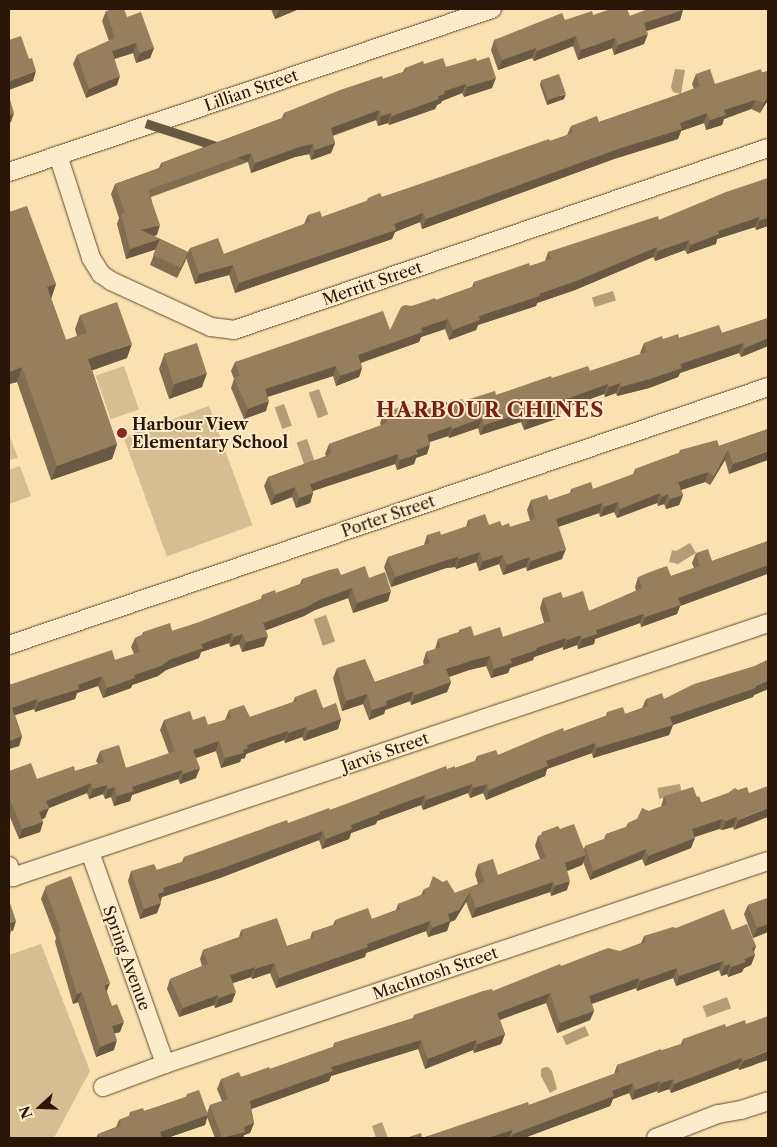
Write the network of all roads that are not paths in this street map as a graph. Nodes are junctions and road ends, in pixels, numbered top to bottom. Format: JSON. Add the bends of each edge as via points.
{"nodes":[{"id":1,"x":492,"y":9,"type":"edge"},
{"id":2,"x":768,"y":148,"type":"edge"},
{"id":3,"x":58,"y":155,"type":"junction"},
{"id":4,"x":9,"y":172,"type":"edge"},
{"id":5,"x":768,"y":387,"type":"edge"},
{"id":6,"x":768,"y":623,"type":"edge"},
{"id":7,"x":9,"y":645,"type":"edge"},
{"id":8,"x":90,"y":852,"type":"junction"},
{"id":9,"x":768,"y":861,"type":"edge"},
{"id":10,"x":9,"y":866,"type":"edge"},
{"id":11,"x":165,"y":1064,"type":"junction"},
{"id":12,"x":103,"y":1087,"type":"dead end"},
{"id":13,"x":768,"y":1101,"type":"edge"},
{"id":14,"x":656,"y":1138,"type":"edge"}],
"edges":[{"from":1,"to":3,"type":"street","name":"Lillian Street"},
{"from":2,"to":3,"type":"street","name":"Merritt Street","via":[[234,330],[211,327],[101,274],[91,258]]},
{"from":3,"to":4,"type":"street","name":"Lillian Street"},
{"from":5,"to":7,"type":"street","name":"Porter Street"},
{"from":6,"to":8,"type":"street","name":"Jarvis Street"},
{"from":8,"to":10,"type":"street","name":"Jarvis Street","via":[[13,877]]},
{"from":8,"to":11,"type":"street","name":"Spring Avenue"},
{"from":9,"to":11,"type":"street","name":"MacIntosh Street"},
{"from":11,"to":12,"type":"street","name":"MacIntosh Street"},
{"from":13,"to":14,"type":"street","via":[[718,1114]]}]}
